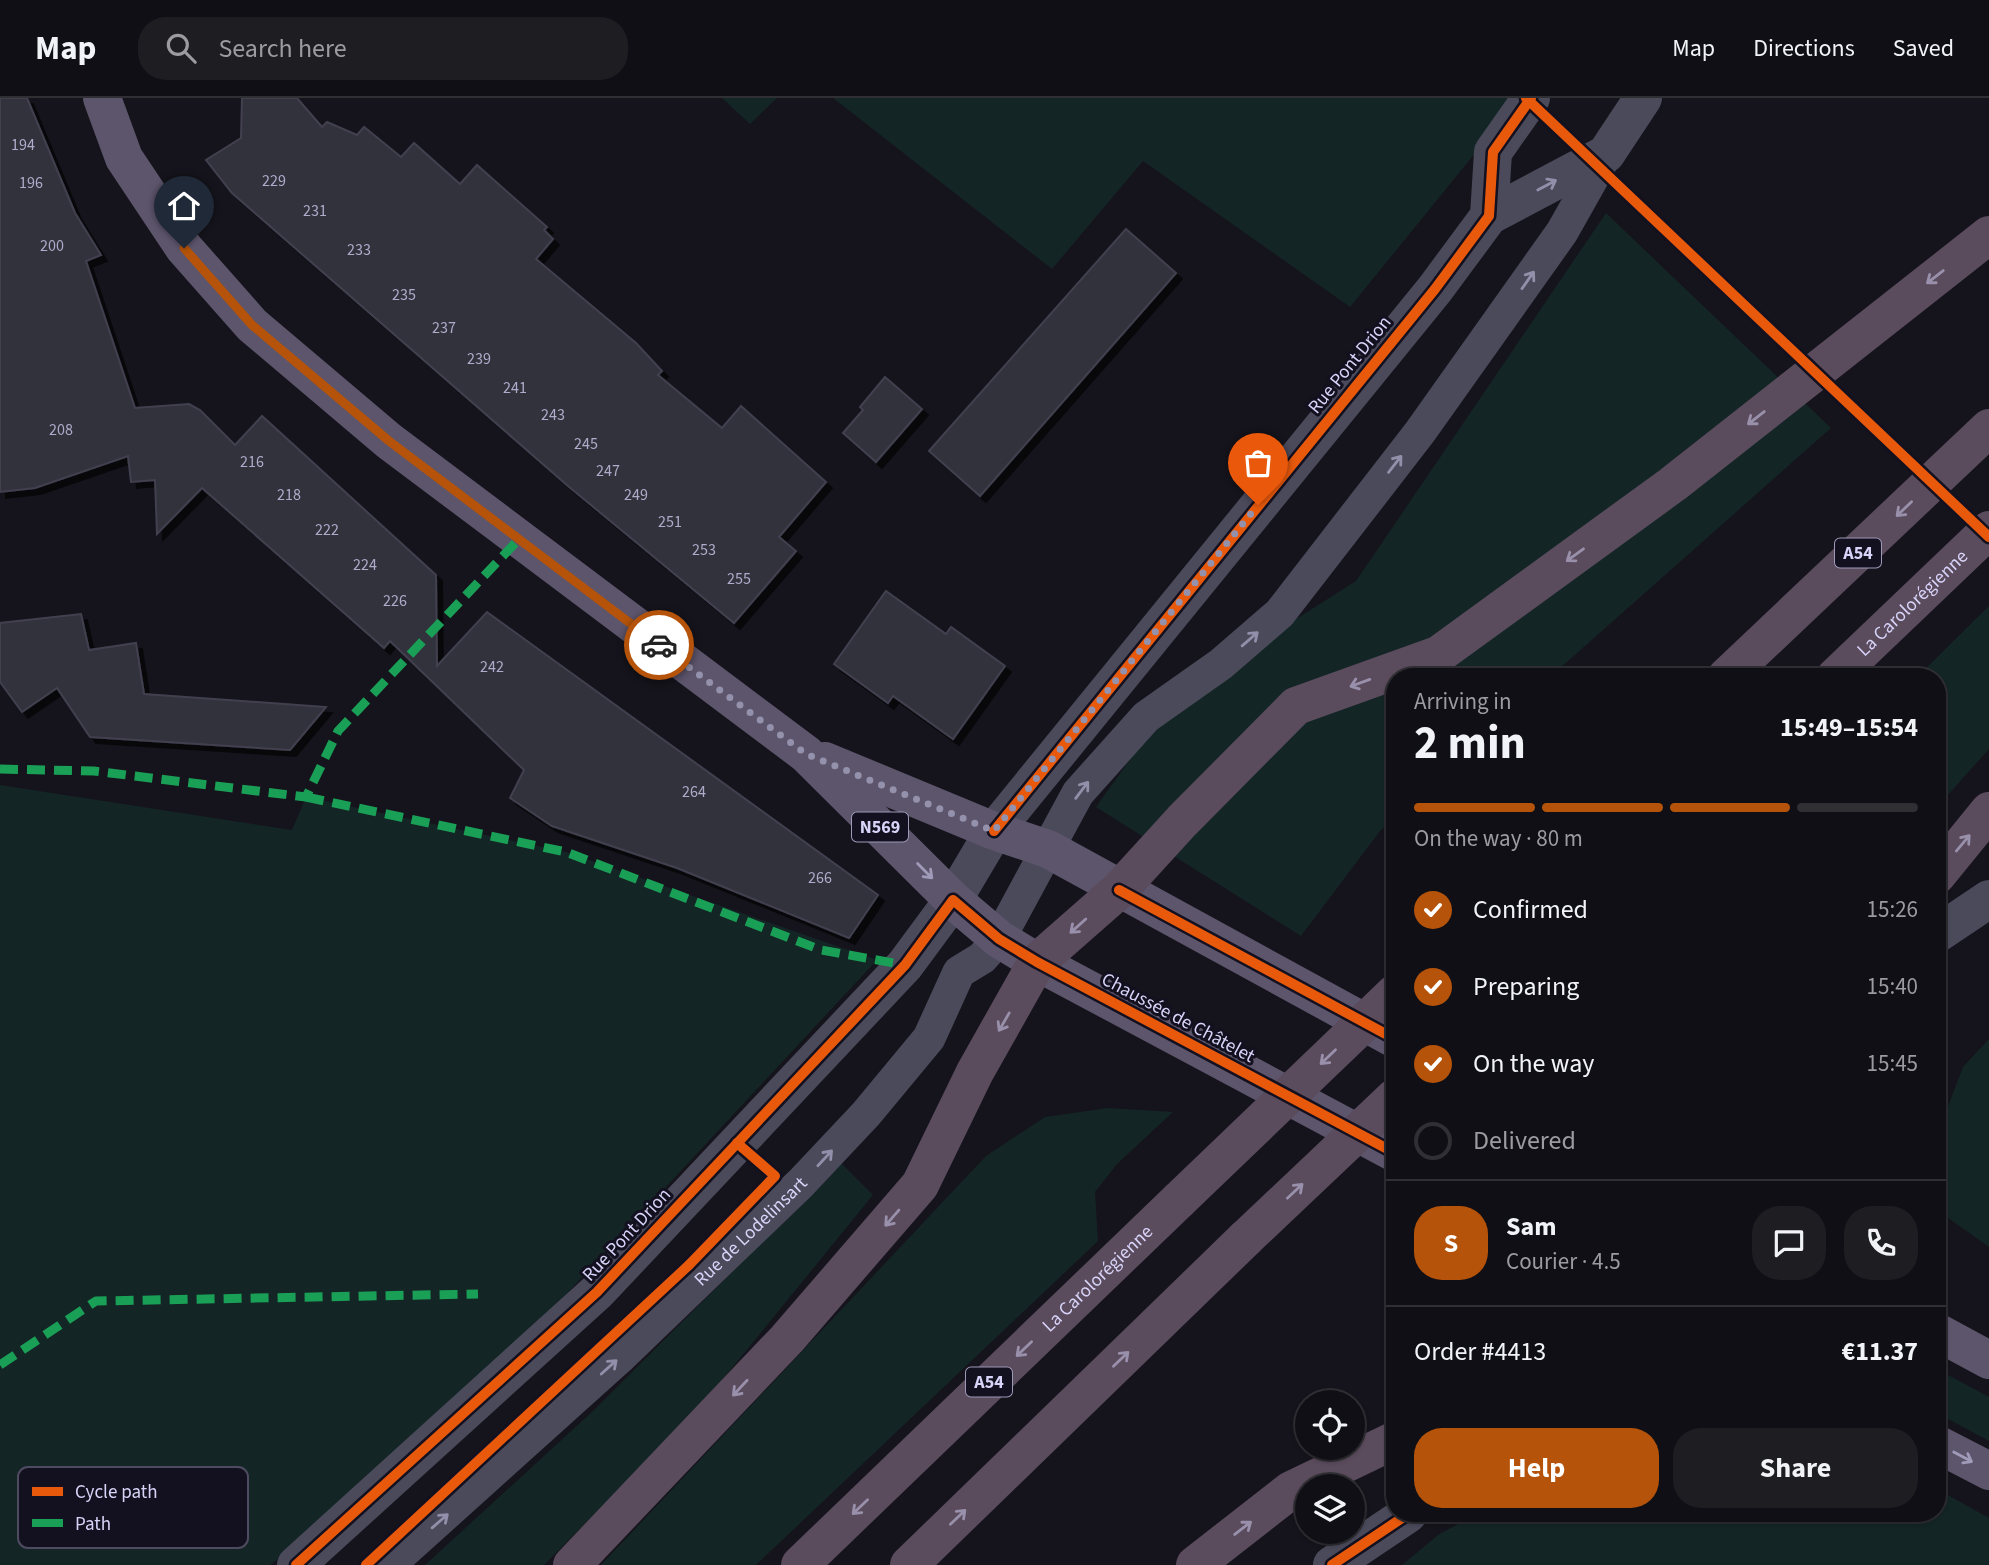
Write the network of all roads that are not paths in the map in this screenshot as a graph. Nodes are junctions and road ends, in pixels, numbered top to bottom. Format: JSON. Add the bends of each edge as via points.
{"nodes":[{"id":1,"x":102,"y":98,"type":"edge"},
{"id":2,"x":1531,"y":98,"type":"edge"},
{"id":3,"x":1643,"y":98,"type":"edge"},
{"id":4,"x":1605,"y":154,"type":"junction"},
{"id":5,"x":1489,"y":216,"type":"junction"},
{"id":6,"x":1989,"y":235,"type":"edge"},
{"id":7,"x":1989,"y":428,"type":"edge"},
{"id":8,"x":1989,"y":530,"type":"edge"},
{"id":9,"x":1402,"y":668,"type":"edge"},
{"id":10,"x":1736,"y":668,"type":"edge"},
{"id":11,"x":1844,"y":668,"type":"edge"},
{"id":12,"x":1386,"y":674,"type":"edge"},
{"id":13,"x":806,"y":754,"type":"junction"},
{"id":14,"x":1989,"y":811,"type":"edge"},
{"id":15,"x":994,"y":831,"type":"junction"},
{"id":16,"x":1048,"y":849,"type":"junction"},
{"id":17,"x":1946,"y":864,"type":"edge"},
{"id":18,"x":1119,"y":890,"type":"junction"},
{"id":19,"x":1989,"y":899,"type":"edge"},
{"id":20,"x":953,"y":900,"type":"junction"},
{"id":21,"x":1946,"y":927,"type":"edge"},
{"id":22,"x":999,"y":939,"type":"junction"},
{"id":23,"x":1037,"y":962,"type":"junction"},
{"id":24,"x":1386,"y":1002,"type":"edge"},
{"id":25,"x":1386,"y":1034,"type":"edge"},
{"id":26,"x":1386,"y":1106,"type":"edge"},
{"id":27,"x":1386,"y":1148,"type":"edge"},
{"id":28,"x":1946,"y":1334,"type":"edge"},
{"id":29,"x":1989,"y":1360,"type":"edge"},
{"id":30,"x":1386,"y":1444,"type":"edge"},
{"id":31,"x":1946,"y":1449,"type":"edge"},
{"id":32,"x":1989,"y":1471,"type":"edge"},
{"id":33,"x":1396,"y":1522,"type":"edge"},
{"id":34,"x":296,"y":1565,"type":"edge"},
{"id":35,"x":389,"y":1565,"type":"edge"},
{"id":36,"x":572,"y":1565,"type":"edge"},
{"id":37,"x":800,"y":1565,"type":"edge"},
{"id":38,"x":909,"y":1565,"type":"edge"},
{"id":39,"x":1195,"y":1565,"type":"edge"},
{"id":40,"x":1332,"y":1565,"type":"edge"}],
"edges":[{"from":1,"to":13,"type":"main road","name":"Chaussée de Châtelet","number":"N569","via":[[124,158],[184,248],[252,325],[389,441]]},
{"from":2,"to":5,"type":"street","via":[[1493,152]]},
{"from":3,"to":4,"type":"street","name":"Rue Pont Drion"},
{"from":5,"to":4,"type":"street","name":"Rue Pont Drion","one_way":true},
{"from":16,"to":4,"type":"lane","name":"Rue Pont Drion","one_way":true,"via":[[1079,793],[1146,717],[1221,664],[1280,613],[1420,432],[1562,232]]},
{"from":5,"to":15,"type":"street","name":"Rue Pont Drion"},
{"from":6,"to":9,"type":"highway","one_way":true,"via":[[1673,484],[1438,655]]},
{"from":7,"to":10,"type":"highway","number":"A54","one_way":true},
{"from":8,"to":11,"type":"highway","name":"La Carolorégienne"},
{"from":12,"to":18,"type":"highway","one_way":true,"via":[[1296,706]]},
{"from":13,"to":15,"type":"main road","name":"Chaussée de Châtelet","number":"N569"},
{"from":13,"to":20,"type":"main road","name":"Chaussée de Châtelet","number":"N569","one_way":true},
{"from":17,"to":14,"type":"highway","one_way":true},
{"from":15,"to":16,"type":"main road","name":"Chaussée de Châtelet","number":"N569"},
{"from":15,"to":20,"type":"street","name":"Rue Pont Drion"},
{"from":16,"to":18,"type":"main road","name":"Chaussée de Châtelet","number":"N569"},
{"from":16,"to":22,"type":"lane","name":"Rue de Lodelinsart"},
{"from":18,"to":23,"type":"highway","one_way":true},
{"from":18,"to":25,"type":"main road","name":"Chaussée de Châtelet","number":"N569"},
{"from":19,"to":21,"type":"street"},
{"from":20,"to":22,"type":"main road","name":"Chaussée de Châtelet","number":"N569"},
{"from":20,"to":34,"type":"street","name":"Rue Pont Drion","via":[[905,965],[597,1292]]},
{"from":22,"to":23,"type":"main road","name":"Chaussée de Châtelet","number":"N569"},
{"from":35,"to":22,"type":"lane","name":"Rue de Lodelinsart","one_way":true,"via":[[619,1358],[801,1183],[929,1038],[959,972],[982,958]]},
{"from":23,"to":27,"type":"main road","name":"Chaussée de Châtelet","number":"N569"},
{"from":23,"to":36,"type":"highway","one_way":true,"via":[[975,1072],[920,1185],[787,1339]]},
{"from":24,"to":37,"type":"highway","name":"La Carolorégienne","number":"A54","one_way":true,"bridge":true},
{"from":38,"to":26,"type":"highway","one_way":true,"bridge":true},
{"from":28,"to":29,"type":"main road"},
{"from":39,"to":30,"type":"highway","one_way":true,"via":[[1291,1490]]},
{"from":31,"to":32,"type":"main road","one_way":true},
{"from":33,"to":40,"type":"street"}]}
